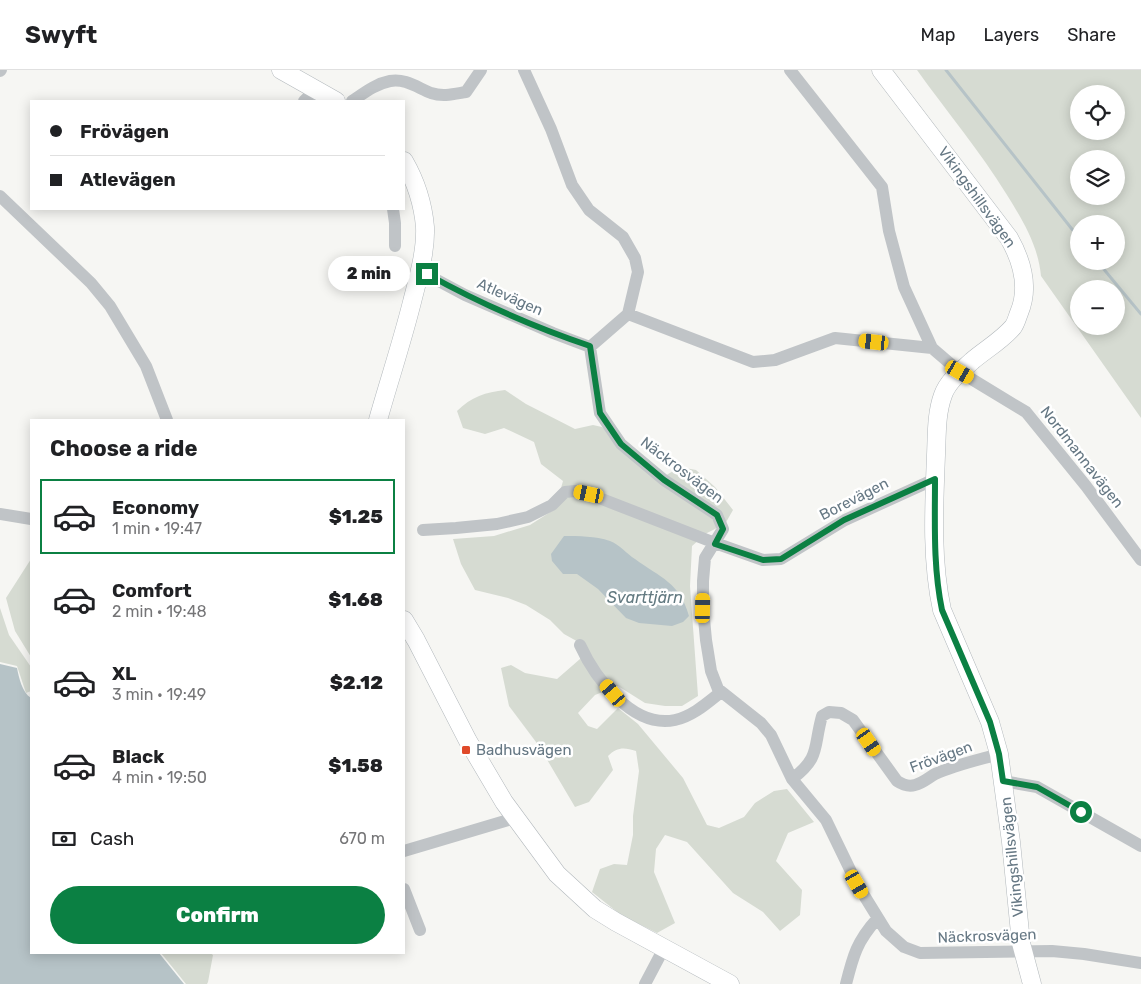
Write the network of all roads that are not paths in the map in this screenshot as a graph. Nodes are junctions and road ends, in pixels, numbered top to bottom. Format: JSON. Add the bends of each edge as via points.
{"nodes":[{"id":1,"x":281,"y":70,"type":"edge"},
{"id":2,"x":480,"y":70,"type":"edge"},
{"id":3,"x":524,"y":70,"type":"edge"},
{"id":4,"x":790,"y":70,"type":"edge"},
{"id":5,"x":881,"y":70,"type":"edge"},
{"id":6,"x":310,"y":96,"type":"edge"},
{"id":7,"x":331,"y":100,"type":"edge"},
{"id":8,"x":353,"y":100,"type":"edge"},
{"id":9,"x":405,"y":163,"type":"edge"},
{"id":10,"x":0,"y":196,"type":"edge"},
{"id":11,"x":393,"y":210,"type":"edge"},
{"id":12,"x":395,"y":246,"type":"dead end"},
{"id":13,"x":420,"y":271,"type":"junction"},
{"id":14,"x":628,"y":314,"type":"junction"},
{"id":15,"x":590,"y":346,"type":"junction"},
{"id":16,"x":932,"y":348,"type":"junction"},
{"id":17,"x":960,"y":372,"type":"junction"},
{"id":18,"x":167,"y":419,"type":"edge"},
{"id":19,"x":378,"y":419,"type":"edge"},
{"id":20,"x":935,"y":479,"type":"junction"},
{"id":21,"x":0,"y":514,"type":"edge"},
{"id":22,"x":30,"y":519,"type":"edge"},
{"id":23,"x":423,"y":530,"type":"dead end"},
{"id":24,"x":715,"y":544,"type":"junction"},
{"id":25,"x":1141,"y":560,"type":"edge"},
{"id":26,"x":405,"y":622,"type":"edge"},
{"id":27,"x":580,"y":645,"type":"dead end"},
{"id":28,"x":721,"y":692,"type":"junction"},
{"id":29,"x":999,"y":754,"type":"junction"},
{"id":30,"x":792,"y":779,"type":"junction"},
{"id":31,"x":1003,"y":781,"type":"junction"},
{"id":32,"x":515,"y":818,"type":"junction"},
{"id":33,"x":1141,"y":846,"type":"edge"},
{"id":34,"x":405,"y":851,"type":"edge"},
{"id":35,"x":405,"y":892,"type":"edge"},
{"id":36,"x":877,"y":919,"type":"junction"},
{"id":37,"x":420,"y":930,"type":"dead end"},
{"id":38,"x":664,"y":948,"type":"junction"},
{"id":39,"x":1023,"y":951,"type":"junction"},
{"id":40,"x":1141,"y":963,"type":"edge"},
{"id":41,"x":646,"y":984,"type":"edge"},
{"id":42,"x":730,"y":984,"type":"edge"},
{"id":43,"x":846,"y":984,"type":"edge"},
{"id":44,"x":1032,"y":984,"type":"edge"}],
"edges":[{"from":1,"to":6,"type":"street"},
{"from":2,"to":8,"type":"street","via":[[466,92],[449,96],[392,80],[372,87]]},
{"from":3,"to":14,"type":"street","via":[[572,185],[589,210],[623,237],[635,258],[638,272]]},
{"from":4,"to":16,"type":"street","via":[[882,187],[889,231],[904,287]]},
{"from":5,"to":17,"type":"street","name":"Vikingshillsvägen","via":[[1018,254],[1024,277],[1024,295],[1014,325]]},
{"from":6,"to":7,"type":"street"},
{"from":9,"to":13,"type":"street","via":[[424,217],[425,242]]},
{"from":10,"to":18,"type":"street","via":[[91,283],[110,306],[146,366]]},
{"from":11,"to":12,"type":"street"},
{"from":13,"to":15,"type":"street","name":"Atlevägen","via":[[553,334]]},
{"from":13,"to":19,"type":"street"},
{"from":14,"to":15,"type":"street"},
{"from":14,"to":16,"type":"street","via":[[753,362],[775,360],[835,338]]},
{"from":15,"to":24,"type":"street","name":"Näckrosvägen","via":[[600,413],[621,444],[664,480],[717,515],[723,529]]},
{"from":16,"to":17,"type":"street","name":"Nordmannavägen"},
{"from":17,"to":20,"type":"street","name":"Vikingshillsvägen","via":[[944,393],[940,406]]},
{"from":17,"to":25,"type":"street","name":"Nordmannavägen","via":[[1026,412]]},
{"from":20,"to":24,"type":"street","name":"Borevägen","via":[[844,520],[781,559],[763,560]]},
{"from":20,"to":29,"type":"street","name":"Vikingshillsvägen","via":[[936,573],[942,610],[990,722]]},
{"from":21,"to":22,"type":"street"},
{"from":23,"to":24,"type":"street","name":"Borevägen","via":[[480,526],[528,517],[552,505],[565,492],[574,491],[606,500]]},
{"from":24,"to":28,"type":"street","name":"Näckrosvägen","via":[[705,558],[703,608],[711,671]]},
{"from":26,"to":32,"type":"street","via":[[468,741]]},
{"from":27,"to":28,"type":"street","via":[[587,661],[613,693],[639,714],[654,720],[676,720],[693,713]]},
{"from":28,"to":30,"type":"street","name":"Näckrosvägen","via":[[772,735]]},
{"from":29,"to":30,"type":"street","name":"Frövägen","via":[[960,765],[913,786],[904,786],[897,781],[854,720],[841,713],[829,712],[822,716],[815,754],[805,770]]},
{"from":29,"to":31,"type":"street","name":"Vikingshillsvägen"},
{"from":30,"to":36,"type":"street","name":"Näckrosvägen","via":[[826,820]]},
{"from":31,"to":33,"type":"street","via":[[1037,787]]},
{"from":31,"to":39,"type":"street","name":"Vikingshillsvägen"},
{"from":32,"to":34,"type":"street"},
{"from":32,"to":38,"type":"street","via":[[557,874],[595,909]]},
{"from":35,"to":37,"type":"street"},
{"from":36,"to":39,"type":"street","name":"Näckrosvägen","via":[[904,947],[920,953]]},
{"from":36,"to":43,"type":"street","via":[[854,953]]},
{"from":38,"to":41,"type":"street"},
{"from":38,"to":42,"type":"street"},
{"from":39,"to":40,"type":"street","name":"Näckrosvägen","via":[[1052,950]]},
{"from":39,"to":44,"type":"street","name":"Vikingshillsvägen"}]}
